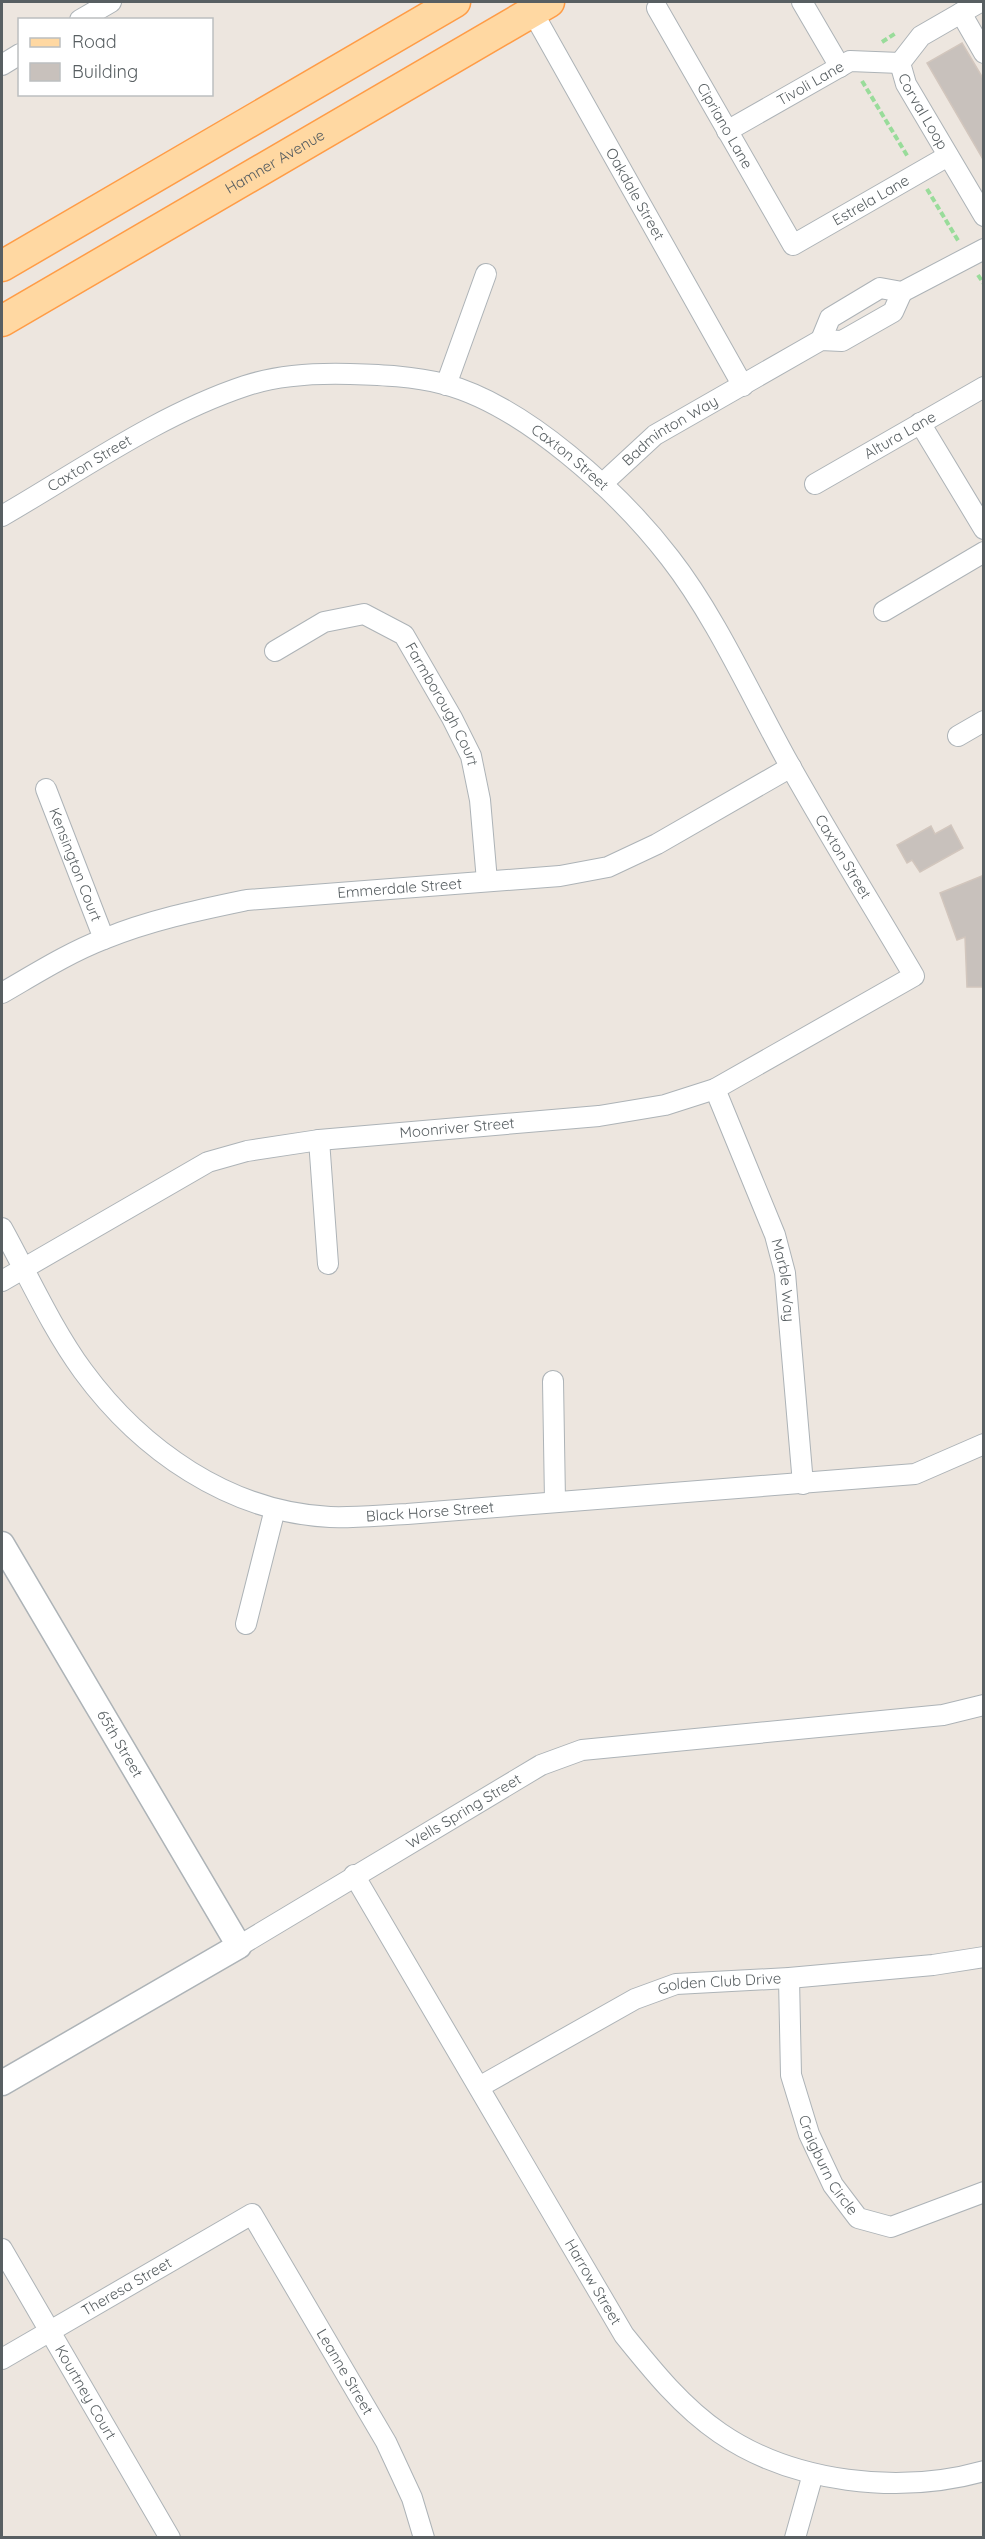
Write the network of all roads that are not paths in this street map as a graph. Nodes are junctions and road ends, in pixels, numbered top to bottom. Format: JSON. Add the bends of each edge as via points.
{"nodes":[{"id":1,"x":111,"y":2,"type":"edge"},
{"id":2,"x":455,"y":2,"type":"edge"},
{"id":3,"x":802,"y":2,"type":"edge"},
{"id":4,"x":980,"y":2,"type":"edge"},
{"id":5,"x":535,"y":5,"type":"edge"},
{"id":6,"x":657,"y":8,"type":"dead end"},
{"id":7,"x":961,"y":13,"type":"junction"},
{"id":8,"x":83,"y":18,"type":"edge"},
{"id":9,"x":984,"y":53,"type":"edge"},
{"id":10,"x":18,"y":55,"type":"edge"},
{"id":11,"x":900,"y":63,"type":"junction"},
{"id":12,"x":2,"y":65,"type":"edge"},
{"id":13,"x":840,"y":66,"type":"junction"},
{"id":14,"x":727,"y":131,"type":"junction"},
{"id":15,"x":948,"y":156,"type":"junction"},
{"id":16,"x":984,"y":216,"type":"edge"},
{"id":17,"x":793,"y":245,"type":"joint"},
{"id":18,"x":984,"y":249,"type":"edge"},
{"id":19,"x":2,"y":266,"type":"edge"},
{"id":20,"x":486,"y":274,"type":"dead end"},
{"id":21,"x":902,"y":292,"type":"junction"},
{"id":22,"x":858,"y":302,"type":"junction"},
{"id":23,"x":2,"y":321,"type":"edge"},
{"id":24,"x":872,"y":324,"type":"junction"},
{"id":25,"x":821,"y":340,"type":"junction"},
{"id":26,"x":446,"y":385,"type":"junction"},
{"id":27,"x":742,"y":386,"type":"junction"},
{"id":28,"x":984,"y":387,"type":"edge"},
{"id":29,"x":920,"y":423,"type":"junction"},
{"id":30,"x":602,"y":484,"type":"junction"},
{"id":31,"x":815,"y":484,"type":"dead end"},
{"id":32,"x":2,"y":516,"type":"edge"},
{"id":33,"x":984,"y":529,"type":"edge"},
{"id":34,"x":984,"y":552,"type":"edge"},
{"id":35,"x":884,"y":611,"type":"dead end"},
{"id":36,"x":275,"y":651,"type":"dead end"},
{"id":37,"x":984,"y":721,"type":"edge"},
{"id":38,"x":958,"y":736,"type":"dead end"},
{"id":39,"x":790,"y":766,"type":"junction"},
{"id":40,"x":46,"y":789,"type":"dead end"},
{"id":41,"x":487,"y":881,"type":"junction"},
{"id":42,"x":104,"y":939,"type":"junction"},
{"id":43,"x":914,"y":976,"type":"joint"},
{"id":44,"x":2,"y":993,"type":"edge"},
{"id":45,"x":715,"y":1089,"type":"junction"},
{"id":46,"x":319,"y":1140,"type":"junction"},
{"id":47,"x":2,"y":1228,"type":"edge"},
{"id":48,"x":328,"y":1264,"type":"dead end"},
{"id":49,"x":23,"y":1267,"type":"junction"},
{"id":50,"x":2,"y":1281,"type":"edge"},
{"id":51,"x":553,"y":1381,"type":"dead end"},
{"id":52,"x":984,"y":1444,"type":"edge"},
{"id":53,"x":803,"y":1484,"type":"junction"},
{"id":54,"x":555,"y":1501,"type":"junction"},
{"id":55,"x":275,"y":1509,"type":"junction"},
{"id":56,"x":2,"y":1544,"type":"edge"},
{"id":57,"x":246,"y":1624,"type":"dead end"},
{"id":58,"x":984,"y":1705,"type":"edge"},
{"id":59,"x":354,"y":1875,"type":"junction"},
{"id":60,"x":238,"y":1946,"type":"junction"},
{"id":61,"x":984,"y":1957,"type":"edge"},
{"id":62,"x":789,"y":1978,"type":"junction"},
{"id":63,"x":2,"y":2083,"type":"edge"},
{"id":64,"x":479,"y":2087,"type":"junction"},
{"id":65,"x":984,"y":2192,"type":"edge"},
{"id":66,"x":252,"y":2214,"type":"joint"},
{"id":67,"x":2,"y":2248,"type":"edge"},
{"id":68,"x":50,"y":2331,"type":"junction"},
{"id":69,"x":2,"y":2359,"type":"edge"},
{"id":70,"x":984,"y":2471,"type":"edge"},
{"id":71,"x":813,"y":2474,"type":"junction"},
{"id":72,"x":170,"y":2538,"type":"edge"},
{"id":73,"x":424,"y":2538,"type":"edge"},
{"id":74,"x":795,"y":2538,"type":"edge"}],
"edges":[{"from":1,"to":8,"type":"street"},
{"from":2,"to":19,"type":"main road"},
{"from":3,"to":13,"type":"street"},
{"from":4,"to":7,"type":"street","name":"Corval Loop"},
{"from":5,"to":23,"type":"main road","name":"Hamner Avenue"},
{"from":5,"to":27,"type":"street","name":"Oakdale Street"},
{"from":6,"to":14,"type":"street","name":"Cipriano Lane"},
{"from":7,"to":9,"type":"street"},
{"from":7,"to":11,"type":"street","name":"Corval Loop","via":[[921,36]]},
{"from":10,"to":12,"type":"street"},
{"from":11,"to":13,"type":"street","name":"Tivoli Lane","via":[[850,61]]},
{"from":11,"to":15,"type":"street","name":"Corval Loop","via":[[906,84]]},
{"from":13,"to":14,"type":"street","name":"Tivoli Lane"},
{"from":14,"to":17,"type":"street","name":"Cipriano Lane"},
{"from":15,"to":16,"type":"street","name":"Corval Loop"},
{"from":15,"to":17,"type":"street","name":"Estrela Lane"},
{"from":18,"to":21,"type":"street"},
{"from":20,"to":26,"type":"street"},
{"from":21,"to":22,"type":"street","via":[[880,288]]},
{"from":21,"to":24,"type":"street","via":[[892,312]]},
{"from":22,"to":24,"type":"street"},
{"from":22,"to":25,"type":"street","via":[[830,318]]},
{"from":24,"to":25,"type":"street","via":[[842,341]]},
{"from":25,"to":27,"type":"street","name":"Badminton Way"},
{"from":26,"to":30,"type":"street","name":"Caxton Street","via":[[500,408],[557,444]]},
{"from":26,"to":32,"type":"street","name":"Caxton Street","via":[[392,375],[312,373],[246,386],[168,419]]},
{"from":27,"to":30,"type":"street","name":"Badminton Way","via":[[655,435]]},
{"from":28,"to":29,"type":"street","name":"Altura Lane"},
{"from":29,"to":31,"type":"street","name":"Altura Lane"},
{"from":29,"to":33,"type":"street"},
{"from":30,"to":39,"type":"street","name":"Caxton Street","via":[[670,558],[696,595]]},
{"from":34,"to":35,"type":"street"},
{"from":36,"to":41,"type":"street","name":"Farmborough Court","via":[[324,622],[364,614],[404,635],[471,756],[480,800]]},
{"from":37,"to":38,"type":"street"},
{"from":39,"to":41,"type":"street","name":"Emmerdale Street","via":[[657,844],[608,867],[560,876]]},
{"from":39,"to":43,"type":"street","name":"Caxton Street"},
{"from":40,"to":42,"type":"street","name":"Kensington Court"},
{"from":41,"to":42,"type":"street","name":"Emmerdale Street","via":[[248,900],[152,922]]},
{"from":42,"to":44,"type":"street","name":"Emmerdale Street"},
{"from":43,"to":45,"type":"street","name":"Moonriver Street"},
{"from":45,"to":46,"type":"street","name":"Moonriver Street","via":[[665,1105],[598,1116]]},
{"from":45,"to":53,"type":"street","name":"Marble Way","via":[[775,1235],[785,1273]]},
{"from":46,"to":48,"type":"street"},
{"from":46,"to":49,"type":"street","name":"Moonriver Street","via":[[247,1151],[208,1162]]},
{"from":47,"to":49,"type":"street","name":"Black Horse Street"},
{"from":49,"to":50,"type":"street","name":"Moonriver Street"},
{"from":49,"to":55,"type":"street","name":"Black Horse Street","via":[[83,1371],[129,1425],[188,1473]]},
{"from":51,"to":54,"type":"street"},
{"from":52,"to":53,"type":"street","name":"Black Horse Street","via":[[915,1474]]},
{"from":53,"to":54,"type":"street","name":"Black Horse Street"},
{"from":54,"to":55,"type":"street","name":"Black Horse Street","via":[[329,1517]]},
{"from":55,"to":57,"type":"street"},
{"from":56,"to":60,"type":"street","name":"65th Street"},
{"from":58,"to":59,"type":"street","name":"Wells Spring Street","via":[[943,1715],[582,1750],[541,1765]]},
{"from":59,"to":60,"type":"street","name":"Wells Spring Street"},
{"from":59,"to":64,"type":"street","name":"Harrow Street"},
{"from":60,"to":63,"type":"street","name":"Wells Spring Street"},
{"from":61,"to":62,"type":"street","name":"Golden Club Drive"},
{"from":62,"to":64,"type":"street","name":"Golden Club Drive","via":[[675,1984],[635,1999]]},
{"from":62,"to":65,"type":"street","name":"Craigburn Circle","via":[[791,2075],[813,2145],[833,2185],[858,2218],[891,2227]]},
{"from":64,"to":71,"type":"street","name":"Harrow Street","via":[[624,2336],[670,2391],[720,2433]]},
{"from":66,"to":68,"type":"street","name":"Theresa Street"},
{"from":66,"to":73,"type":"street","name":"Leanne Street","via":[[386,2442],[412,2498]]},
{"from":67,"to":68,"type":"street","name":"Kourtney Court"},
{"from":68,"to":69,"type":"street","name":"Theresa Street"},
{"from":68,"to":72,"type":"street","name":"Kourtney Court"},
{"from":70,"to":71,"type":"street","name":"Harrow Street","via":[[958,2478],[895,2483]]},
{"from":71,"to":74,"type":"street"}]}
